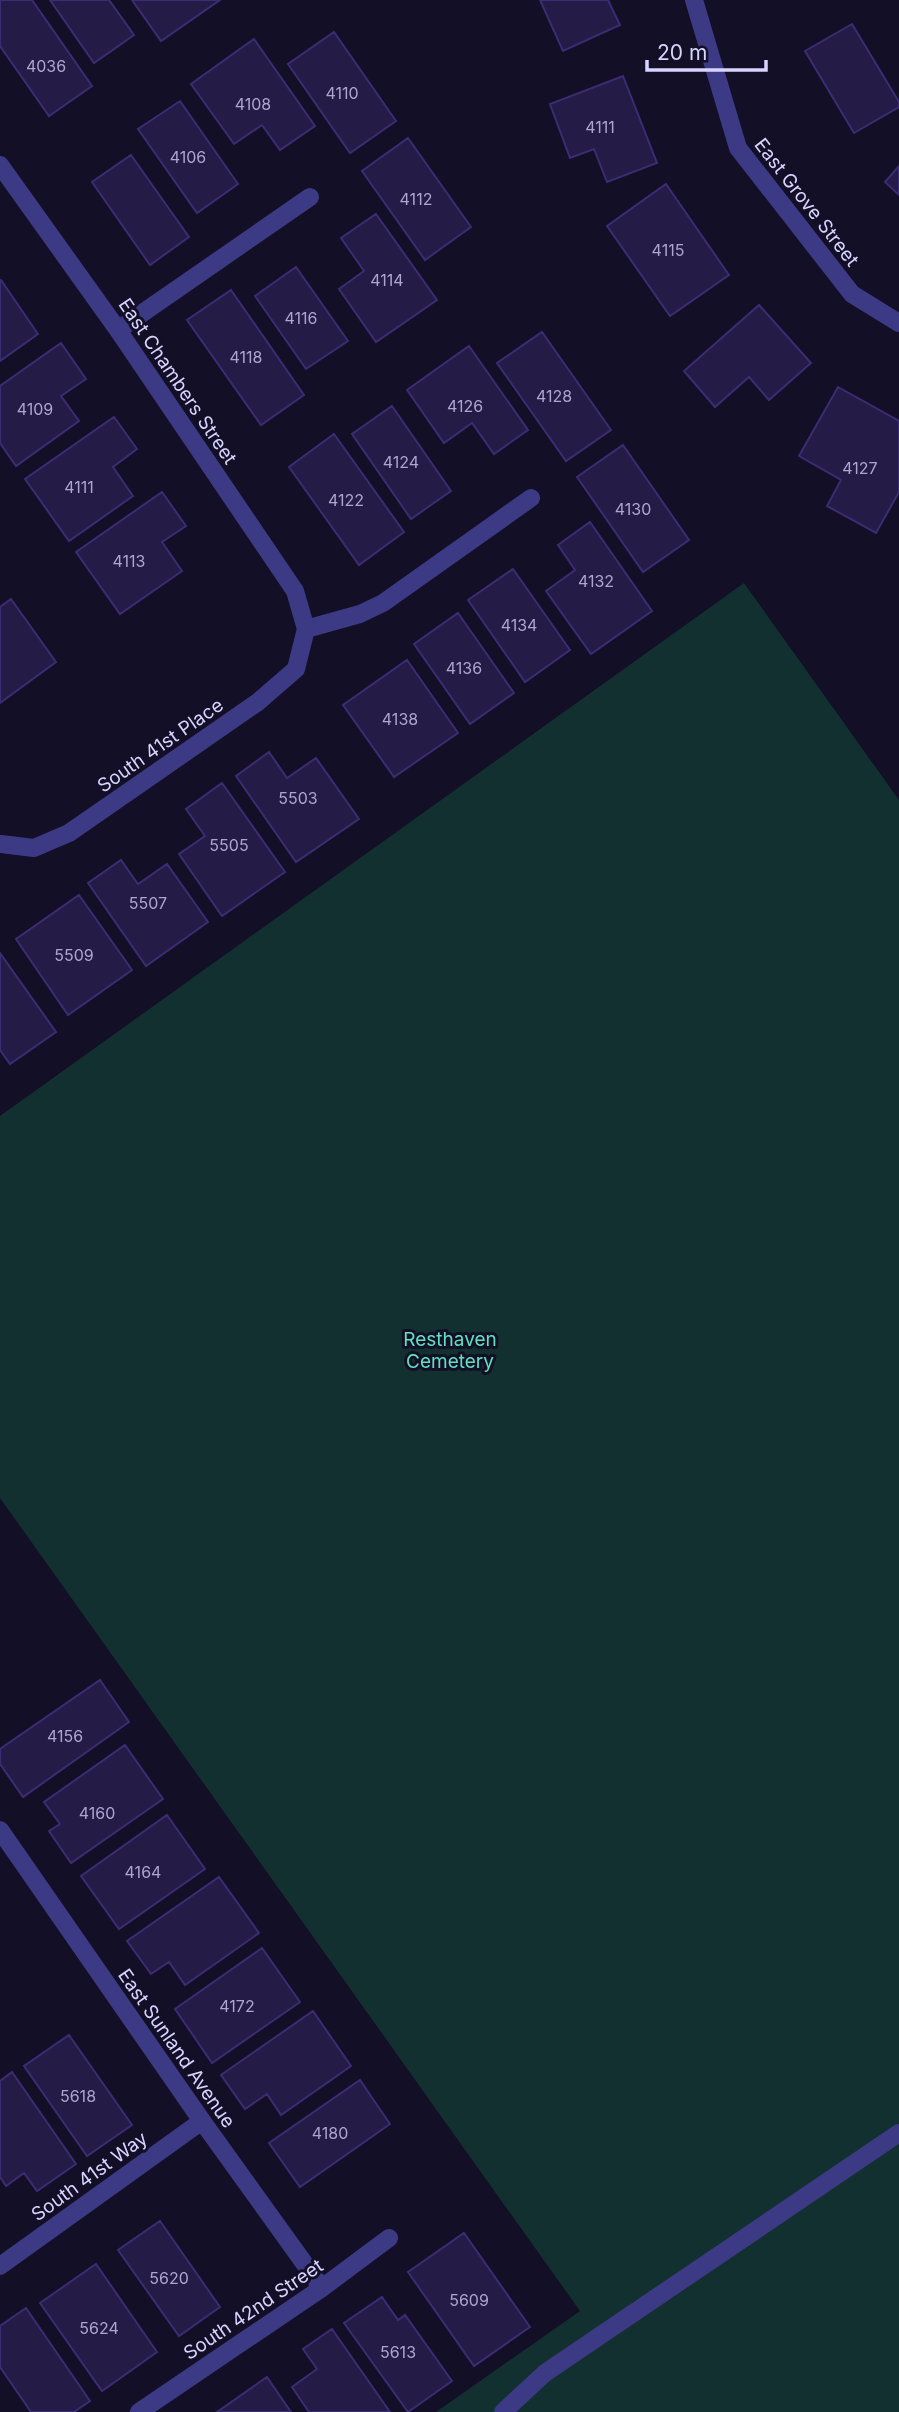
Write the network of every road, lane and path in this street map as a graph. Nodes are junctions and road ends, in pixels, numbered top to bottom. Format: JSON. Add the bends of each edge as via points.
{"nodes":[{"id":1,"x":694,"y":0,"type":"edge"},
{"id":2,"x":0,"y":165,"type":"edge"},
{"id":3,"x":310,"y":197,"type":"dead end"},
{"id":4,"x":899,"y":323,"type":"edge"},
{"id":5,"x":118,"y":330,"type":"junction"},
{"id":6,"x":531,"y":498,"type":"dead end"},
{"id":7,"x":306,"y":629,"type":"junction"},
{"id":8,"x":0,"y":845,"type":"edge"},
{"id":9,"x":1,"y":1834,"type":"edge"},
{"id":10,"x":202,"y":2121,"type":"junction"},
{"id":11,"x":899,"y":2133,"type":"edge"},
{"id":12,"x":389,"y":2238,"type":"dead end"},
{"id":13,"x":0,"y":2266,"type":"edge"},
{"id":14,"x":322,"y":2288,"type":"junction"},
{"id":15,"x":139,"y":2412,"type":"edge"},
{"id":16,"x":503,"y":2412,"type":"edge"}],
"edges":[{"from":1,"to":4,"type":"street","name":"East Grove Street","via":[[738,148],[852,294]]},
{"from":2,"to":5,"type":"street","name":"East Chambers Street"},
{"from":3,"to":5,"type":"street"},
{"from":5,"to":7,"type":"street","name":"East Chambers Street","via":[[295,591]]},
{"from":6,"to":7,"type":"street","via":[[383,603]]},
{"from":7,"to":8,"type":"street","name":"South 41st Place","via":[[296,669],[258,702],[69,833],[34,848]]},
{"from":9,"to":10,"type":"street","name":"East Sunland Avenue"},
{"from":10,"to":13,"type":"street","name":"South 41st Way"},
{"from":10,"to":14,"type":"street","name":"East Sunland Avenue"},
{"from":11,"to":16,"type":"street","via":[[545,2373]]},
{"from":12,"to":14,"type":"street","name":"South 42nd Street"},
{"from":14,"to":15,"type":"street","name":"South 42nd Street"}]}
